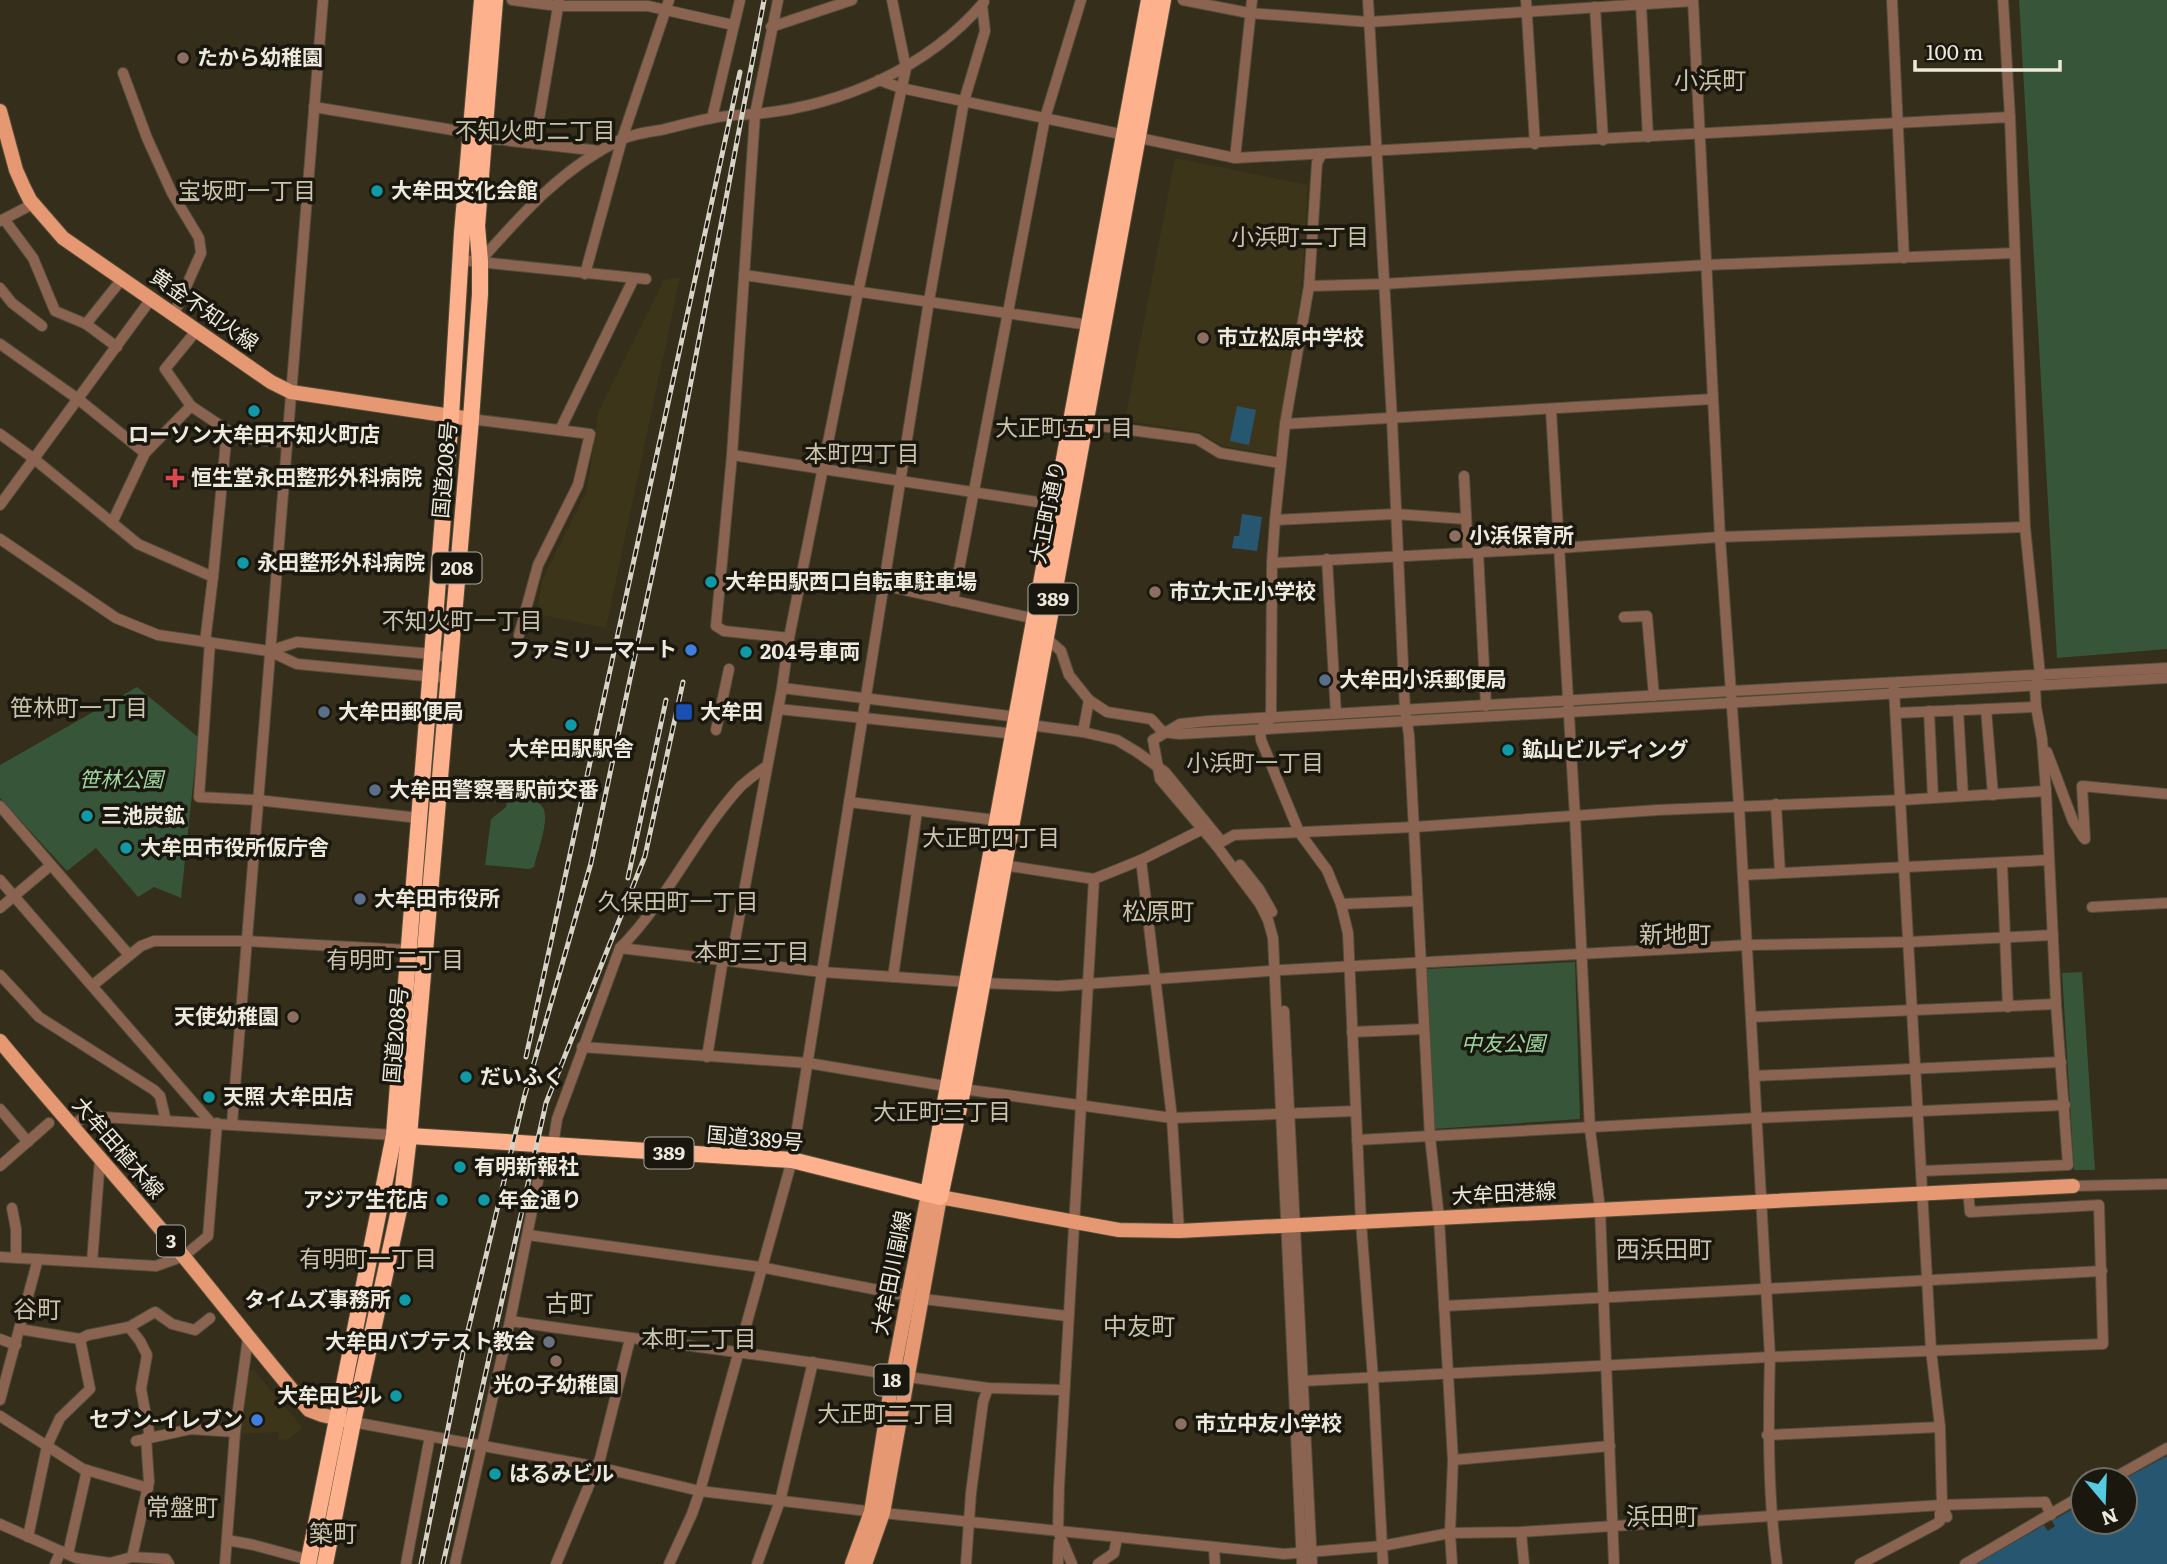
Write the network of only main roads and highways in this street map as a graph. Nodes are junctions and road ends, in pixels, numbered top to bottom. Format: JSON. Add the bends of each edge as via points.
{"nodes":[{"id":1,"x":482,"y":0,"type":"edge"},
{"id":2,"x":495,"y":0,"type":"edge"},
{"id":3,"x":1149,"y":0,"type":"edge"},
{"id":4,"x":1163,"y":0,"type":"edge"},
{"id":5,"x":0,"y":111,"type":"edge"},
{"id":6,"x":478,"y":135,"type":"junction"},
{"id":7,"x":1131,"y":137,"type":"junction"},
{"id":8,"x":451,"y":416,"type":"junction"},
{"id":9,"x":471,"y":419,"type":"junction"},
{"id":10,"x":1079,"y":423,"type":"junction"},
{"id":11,"x":1038,"y":629,"type":"junction"},
{"id":12,"x":1024,"y":721,"type":"junction"},
{"id":13,"x":1004,"y":822,"type":"junction"},
{"id":14,"x":974,"y":983,"type":"junction"},
{"id":15,"x":0,"y":1041,"type":"edge"},
{"id":16,"x":402,"y":1135,"type":"junction"},
{"id":17,"x":2073,"y":1186,"type":"road end"},
{"id":18,"x":934,"y":1196,"type":"junction"},
{"id":19,"x":345,"y":1421,"type":"junction"},
{"id":20,"x":877,"y":1513,"type":"junction"},
{"id":21,"x":315,"y":1563,"type":"edge"},
{"id":22,"x":852,"y":1564,"type":"edge"},
{"id":23,"x":865,"y":1564,"type":"edge"}],
"edges":[{"from":1,"to":6,"type":"highway","name":"国道208号","number":"208"},
{"from":2,"to":6,"type":"highway","name":"国道208号","number":"208"},
{"from":3,"to":7,"type":"highway","name":"大正町通り","number":"389"},
{"from":4,"to":7,"type":"highway","name":"大正町通り","number":"389"},
{"from":5,"to":8,"type":"main road","name":"黄金不知火線","via":[[16,170],[33,204],[63,237],[271,382],[291,392]]},
{"from":6,"to":8,"type":"highway","name":"国道208号","number":"208","via":[[460,260]]},
{"from":6,"to":9,"type":"highway","name":"国道208号","number":"208","via":[[480,261]]},
{"from":7,"to":10,"type":"highway","name":"大正町通り","number":"389"},
{"from":7,"to":10,"type":"highway","name":"大正町通り","number":"389","via":[[1089,326]]},
{"from":8,"to":9,"type":"main road","name":"黄金不知火線"},
{"from":8,"to":16,"type":"highway","name":"国道208号","number":"208","via":[[407,950]]},
{"from":9,"to":16,"type":"highway","name":"国道208号","number":"208"},
{"from":10,"to":11,"type":"highway","name":"大正町通り","number":"389"},
{"from":10,"to":11,"type":"highway","name":"大正町通り","number":"389","via":[[1057,505]]},
{"from":11,"to":12,"type":"highway","name":"大正町通り","number":"389"},
{"from":12,"to":13,"type":"highway","name":"大正町通り","number":"389"},
{"from":12,"to":13,"type":"highway","name":"大正町通り","number":"389","via":[[1014,736]]},
{"from":13,"to":14,"type":"highway","name":"大正町通り","number":"389"},
{"from":13,"to":14,"type":"highway","name":"大正町通り","number":"389","via":[[1003,865]]},
{"from":14,"to":18,"type":"highway","name":"大正町通り","number":"389"},
{"from":15,"to":19,"type":"main road","name":"大牟田植木線","number":"3","via":[[309,1410]]},
{"from":16,"to":18,"type":"highway","name":"国道389号","number":"389","via":[[792,1160]]},
{"from":16,"to":19,"type":"highway","name":"国道208号","number":"208","via":[[402,1196]]},
{"from":17,"to":18,"type":"main road","name":"大牟田港線","via":[[1179,1231],[1119,1230]]},
{"from":18,"to":20,"type":"main road","name":"大牟田川副線","number":"18"},
{"from":19,"to":21,"type":"highway","name":"国道208号","number":"208"},
{"from":20,"to":22,"type":"main road","name":"大牟田川副線","number":"18"},
{"from":20,"to":23,"type":"main road","name":"大牟田川副線","number":"18"}]}
